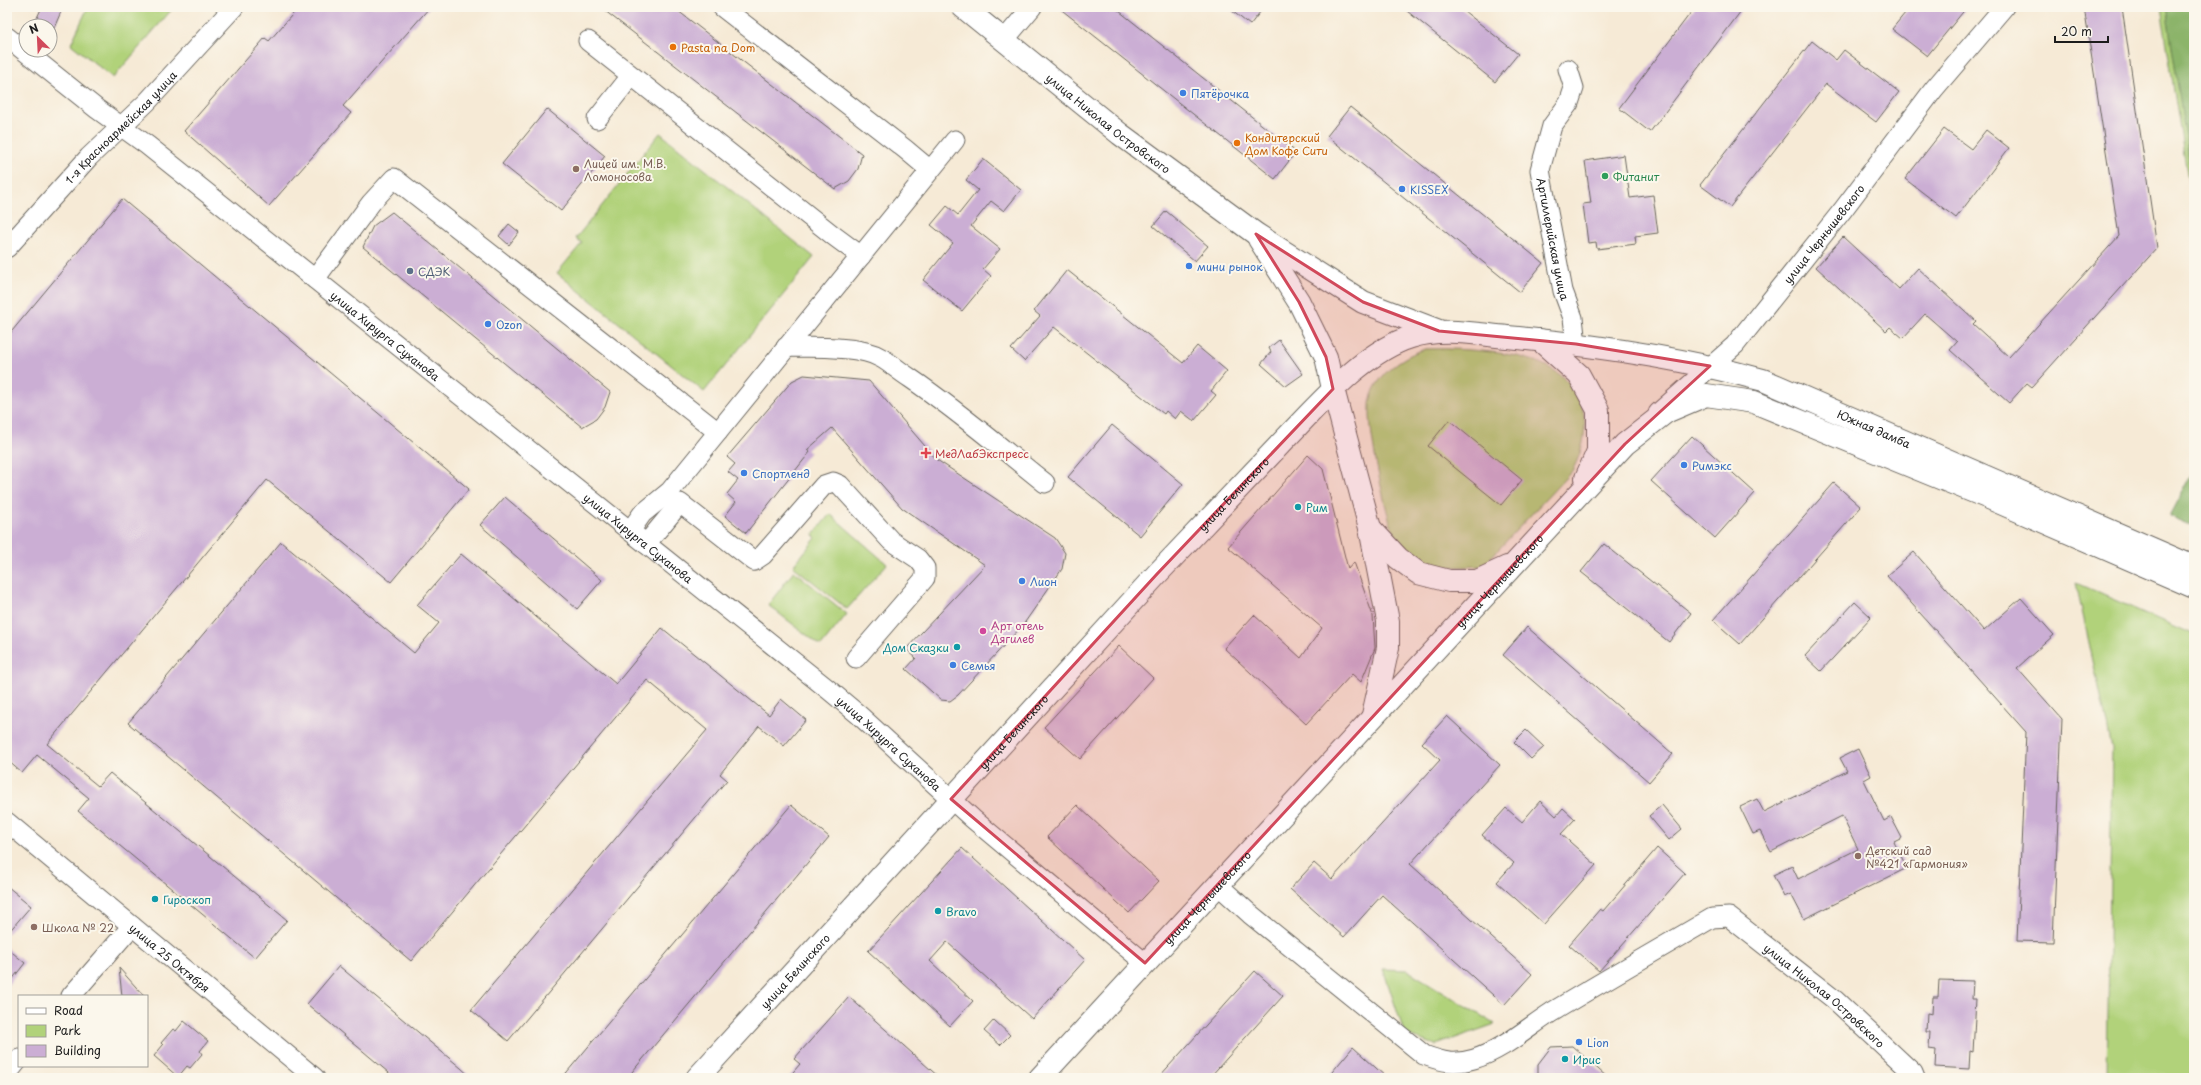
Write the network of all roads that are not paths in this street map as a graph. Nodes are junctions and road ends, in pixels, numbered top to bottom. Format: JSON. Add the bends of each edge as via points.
{"nodes":[{"id":1,"x":234,"y":7,"type":"edge"},
{"id":2,"x":722,"y":7,"type":"edge"},
{"id":3,"x":963,"y":7,"type":"edge"},
{"id":4,"x":1032,"y":7,"type":"edge"},
{"id":5,"x":2004,"y":7,"type":"edge"},
{"id":6,"x":7,"y":37,"type":"edge"},
{"id":7,"x":1005,"y":40,"type":"junction"},
{"id":8,"x":588,"y":41,"type":"dead end"},
{"id":9,"x":1568,"y":70,"type":"dead end"},
{"id":10,"x":631,"y":76,"type":"junction"},
{"id":11,"x":597,"y":119,"type":"dead end"},
{"id":12,"x":121,"y":127,"type":"junction"},
{"id":13,"x":955,"y":140,"type":"dead end"},
{"id":14,"x":930,"y":170,"type":"junction"},
{"id":15,"x":1256,"y":234,"type":"junction"},
{"id":16,"x":7,"y":248,"type":"edge"},
{"id":17,"x":861,"y":256,"type":"junction"},
{"id":18,"x":314,"y":279,"type":"junction"},
{"id":19,"x":1439,"y":331,"type":"junction"},
{"id":20,"x":1540,"y":340,"type":"junction"},
{"id":21,"x":1576,"y":344,"type":"junction"},
{"id":22,"x":786,"y":348,"type":"junction"},
{"id":23,"x":1710,"y":366,"type":"junction"},
{"id":24,"x":1333,"y":389,"type":"junction"},
{"id":25,"x":1754,"y":402,"type":"joint"},
{"id":26,"x":718,"y":432,"type":"junction"},
{"id":27,"x":1625,"y":444,"type":"junction"},
{"id":28,"x":1045,"y":483,"type":"dead end"},
{"id":29,"x":1578,"y":493,"type":"junction"},
{"id":30,"x":1370,"y":528,"type":"junction"},
{"id":31,"x":630,"y":531,"type":"junction"},
{"id":32,"x":646,"y":544,"type":"junction"},
{"id":33,"x":1517,"y":562,"type":"junction"},
{"id":34,"x":2194,"y":566,"type":"edge"},
{"id":35,"x":2194,"y":587,"type":"edge"},
{"id":36,"x":856,"y":658,"type":"dead end"},
{"id":37,"x":1373,"y":716,"type":"junction"},
{"id":38,"x":951,"y":799,"type":"junction"},
{"id":39,"x":7,"y":822,"type":"edge"},
{"id":40,"x":1218,"y":885,"type":"junction"},
{"id":41,"x":132,"y":926,"type":"junction"},
{"id":42,"x":1145,"y":963,"type":"junction"},
{"id":43,"x":72,"y":995,"type":"edge"},
{"id":44,"x":18,"y":1060,"type":"edge"},
{"id":45,"x":7,"y":1074,"type":"edge"},
{"id":46,"x":315,"y":1078,"type":"edge"},
{"id":47,"x":697,"y":1078,"type":"edge"},
{"id":48,"x":1040,"y":1078,"type":"edge"},
{"id":49,"x":1915,"y":1078,"type":"edge"}],
"edges":[{"from":1,"to":12,"type":"street","name":"1-я Красноармейская улица"},
{"from":2,"to":14,"type":"street"},
{"from":3,"to":7,"type":"main road","name":"улица Николая Островского"},
{"from":4,"to":7,"type":"street"},
{"from":5,"to":23,"type":"street","name":"улица Чернышевского","via":[[1934,89],[1842,211],[1736,344]]},
{"from":6,"to":12,"type":"street","name":"улица Хирурга Суханова"},
{"from":7,"to":15,"type":"main road","name":"улица Николая Островского","via":[[1120,134]]},
{"from":8,"to":10,"type":"street"},
{"from":9,"to":21,"type":"street","name":"Артиллерийская улица","via":[[1574,88],[1569,103],[1552,126],[1540,170],[1563,291],[1573,318]]},
{"from":10,"to":11,"type":"street"},
{"from":10,"to":17,"type":"street"},
{"from":12,"to":16,"type":"street","name":"1-я Красноармейская улица","via":[[89,157]]},
{"from":12,"to":18,"type":"street","name":"улица Хирурга Суханова"},
{"from":13,"to":14,"type":"street"},
{"from":14,"to":17,"type":"street"},
{"from":15,"to":19,"type":"main road","name":"улица Николая Островского","via":[[1363,302]]},
{"from":15,"to":24,"type":"main road","name":"улица Николая Островского","via":[[1299,302],[1326,357]]},
{"from":17,"to":22,"type":"street"},
{"from":18,"to":26,"type":"street","via":[[371,203],[394,178]]},
{"from":18,"to":31,"type":"street","name":"улица Хирурга Суханова"},
{"from":19,"to":20,"type":"main road","name":"Южная дамба"},
{"from":19,"to":24,"type":"main road","name":"улица Белинского","via":[[1410,337],[1383,349]]},
{"from":20,"to":21,"type":"main road","name":"Южная дамба"},
{"from":20,"to":29,"type":"main road","via":[[1579,375],[1598,410],[1598,452]]},
{"from":21,"to":23,"type":"main road","name":"Южная дамба"},
{"from":22,"to":26,"type":"street"},
{"from":22,"to":28,"type":"street","via":[[854,350],[885,358]]},
{"from":23,"to":27,"type":"street","name":"улица Чернышевского"},
{"from":23,"to":34,"type":"main road","name":"Южная дамба","via":[[1763,380]]},
{"from":24,"to":30,"type":"main road","name":"улица Николая Островского"},
{"from":24,"to":38,"type":"main road","name":"улица Белинского","via":[[1157,574]]},
{"from":25,"to":27,"type":"main road","name":"улица Чернышевского","via":[[1706,395],[1666,412]]},
{"from":25,"to":35,"type":"main road","name":"Южная дамба","via":[[1989,498]]},
{"from":26,"to":31,"type":"street","via":[[670,491],[642,514]]},
{"from":27,"to":29,"type":"main road","name":"улица Чернышевского"},
{"from":29,"to":33,"type":"main road","name":"улица Чернышевского"},
{"from":30,"to":33,"type":"main road","via":[[1398,558],[1418,573],[1449,581],[1477,581]]},
{"from":30,"to":37,"type":"main road","via":[[1388,620],[1388,648]]},
{"from":31,"to":32,"type":"street","name":"улица Хирурга Суханова"},
{"from":32,"to":36,"type":"street","via":[[680,503],[754,561],[763,555],[824,485],[833,482],[840,485],[891,541],[918,559],[925,568],[925,578]]},
{"from":32,"to":38,"type":"street","name":"улица Хирурга Суханова","via":[[859,715]]},
{"from":33,"to":37,"type":"main road","name":"улица Чернышевского"},
{"from":37,"to":40,"type":"main road","name":"улица Чернышевского"},
{"from":38,"to":42,"type":"street","name":"улица Хирурга Суханова"},
{"from":38,"to":47,"type":"main road","name":"улица Белинского"},
{"from":39,"to":41,"type":"street","name":"улица 25 Октября"},
{"from":40,"to":42,"type":"main road","name":"улица Чернышевского"},
{"from":40,"to":49,"type":"street","name":"улица Николая Островского","via":[[1424,1055],[1453,1063],[1474,1059],[1494,1051],[1552,1012],[1712,918],[1729,917],[1835,1000],[1913,1073]]},
{"from":41,"to":43,"type":"street"},
{"from":41,"to":46,"type":"street","name":"улица 25 Октября"},
{"from":42,"to":48,"type":"main road","name":"улица Чернышевского"},
{"from":44,"to":45,"type":"street"}]}
